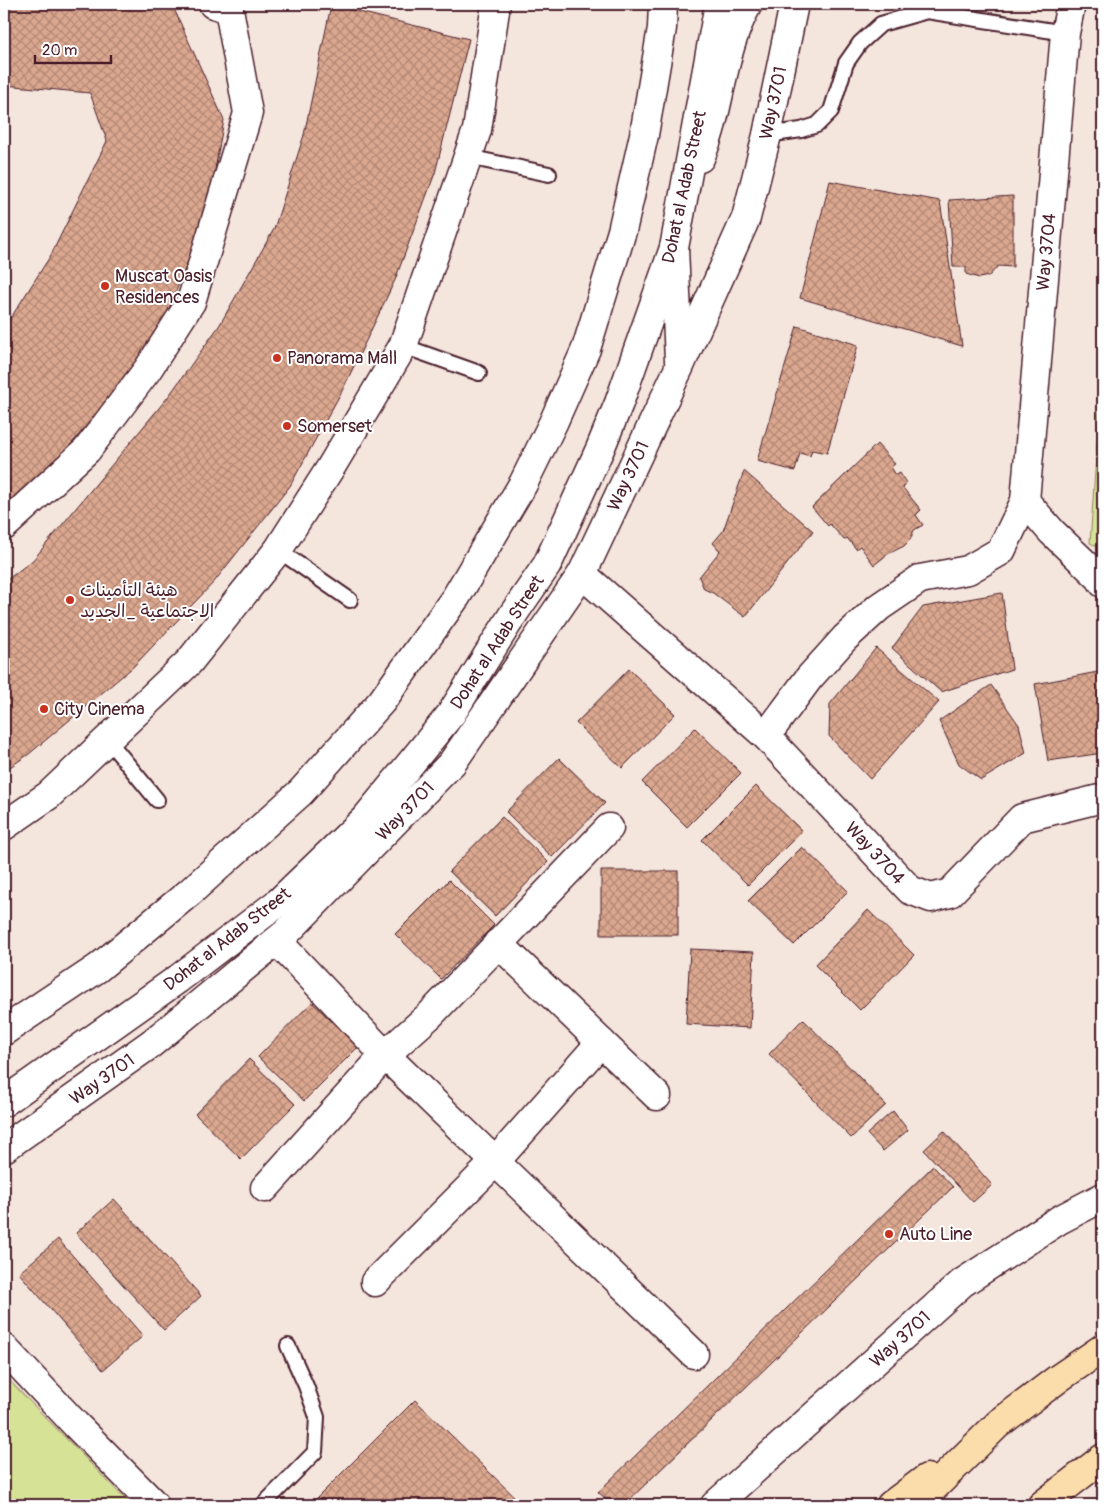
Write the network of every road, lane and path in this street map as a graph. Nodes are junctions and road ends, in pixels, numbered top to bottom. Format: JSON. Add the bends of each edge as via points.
{"nodes":[{"id":1,"x":213,"y":4,"type":"edge"},
{"id":2,"x":496,"y":4,"type":"edge"},
{"id":3,"x":663,"y":4,"type":"edge"},
{"id":4,"x":719,"y":4,"type":"edge"},
{"id":5,"x":748,"y":4,"type":"edge"},
{"id":6,"x":794,"y":4,"type":"edge"},
{"id":7,"x":1071,"y":4,"type":"edge"},
{"id":8,"x":1065,"y":33,"type":"junction"},
{"id":9,"x":767,"y":135,"type":"junction"},
{"id":10,"x":468,"y":156,"type":"junction"},
{"id":11,"x":549,"y":174,"type":"dead end"},
{"id":12,"x":687,"y":187,"type":"junction"},
{"id":13,"x":674,"y":248,"type":"junction"},
{"id":14,"x":403,"y":346,"type":"junction"},
{"id":15,"x":679,"y":368,"type":"junction"},
{"id":16,"x":479,"y":373,"type":"dead end"},
{"id":17,"x":1024,"y":501,"type":"junction"},
{"id":18,"x":4,"y":526,"type":"edge"},
{"id":19,"x":278,"y":550,"type":"junction"},
{"id":20,"x":582,"y":574,"type":"junction"},
{"id":21,"x":1103,"y":583,"type":"edge"},
{"id":22,"x":350,"y":600,"type":"dead end"},
{"id":23,"x":766,"y":736,"type":"junction"},
{"id":24,"x":107,"y":739,"type":"junction"},
{"id":25,"x":1103,"y":798,"type":"edge"},
{"id":26,"x":157,"y":800,"type":"dead end"},
{"id":27,"x":4,"y":826,"type":"edge"},
{"id":28,"x":609,"y":828,"type":"dead end"},
{"id":29,"x":277,"y":941,"type":"junction"},
{"id":30,"x":498,"y":943,"type":"junction"},
{"id":31,"x":4,"y":1031,"type":"edge"},
{"id":32,"x":601,"y":1042,"type":"junction"},
{"id":33,"x":385,"y":1055,"type":"junction"},
{"id":34,"x":657,"y":1096,"type":"dead end"},
{"id":35,"x":4,"y":1102,"type":"edge"},
{"id":36,"x":4,"y":1148,"type":"edge"},
{"id":37,"x":496,"y":1162,"type":"junction"},
{"id":38,"x":265,"y":1188,"type":"dead end"},
{"id":39,"x":1103,"y":1197,"type":"edge"},
{"id":40,"x":375,"y":1282,"type":"dead end"},
{"id":41,"x":288,"y":1346,"type":"dead end"},
{"id":42,"x":4,"y":1348,"type":"edge"},
{"id":43,"x":1103,"y":1348,"type":"edge"},
{"id":44,"x":694,"y":1354,"type":"dead end"},
{"id":45,"x":998,"y":1424,"type":"junction"},
{"id":46,"x":1103,"y":1458,"type":"edge"},
{"id":47,"x":155,"y":1505,"type":"edge"},
{"id":48,"x":263,"y":1505,"type":"edge"},
{"id":49,"x":715,"y":1505,"type":"edge"},
{"id":50,"x":891,"y":1505,"type":"edge"},
{"id":51,"x":916,"y":1505,"type":"edge"},
{"id":52,"x":1042,"y":1505,"type":"edge"}],
"edges":[{"from":1,"to":18,"type":"street","via":[[228,9],[248,113],[191,302],[148,369],[87,450]]},
{"from":2,"to":10,"type":"street","via":[[477,130]]},
{"from":3,"to":31,"type":"street","via":[[662,28],[622,231],[586,349],[523,484],[456,597],[382,701],[300,792],[190,892],[98,968]]},
{"from":4,"to":12,"type":"street","name":"Dohat al Adab Street"},
{"from":5,"to":12,"type":"street","via":[[728,49],[706,143]]},
{"from":6,"to":9,"type":"street","name":"Way 3701"},
{"from":7,"to":8,"type":"street","name":"Way 3704"},
{"from":8,"to":9,"type":"lane","via":[[926,10],[881,24],[860,43],[846,63],[831,111],[817,125]]},
{"from":8,"to":17,"type":"street","name":"Way 3704"},
{"from":9,"to":15,"type":"street","name":"Way 3701","via":[[746,218]]},
{"from":10,"to":11,"type":"lane"},
{"from":10,"to":14,"type":"street"},
{"from":12,"to":13,"type":"street","name":"Dohat al Adab Street"},
{"from":13,"to":15,"type":"street","name":"Way 3701"},
{"from":13,"to":35,"type":"street","name":"Dohat al Adab Street","via":[[619,403],[547,565],[450,714],[366,819],[279,902],[178,979]]},
{"from":14,"to":16,"type":"lane"},
{"from":14,"to":19,"type":"street"},
{"from":15,"to":20,"type":"street","name":"Way 3701"},
{"from":17,"to":21,"type":"street"},
{"from":17,"to":23,"type":"street","name":"Way 3704","via":[[1001,551],[968,570],[920,579],[879,607],[809,678]]},
{"from":19,"to":22,"type":"lane"},
{"from":19,"to":24,"type":"street","via":[[188,662]]},
{"from":20,"to":23,"type":"street","name":"Way 3704"},
{"from":20,"to":29,"type":"street","name":"Way 3701","via":[[452,763]]},
{"from":23,"to":25,"type":"street","name":"Way 3704","via":[[910,890],[931,898],[950,893],[1022,818]]},
{"from":24,"to":26,"type":"lane"},
{"from":24,"to":27,"type":"street","via":[[50,795]]},
{"from":28,"to":30,"type":"street"},
{"from":29,"to":33,"type":"street"},
{"from":29,"to":36,"type":"street","name":"Way 3701","via":[[152,1043]]},
{"from":30,"to":32,"type":"street"},
{"from":30,"to":33,"type":"street","via":[[430,1015]]},
{"from":32,"to":34,"type":"street"},
{"from":32,"to":37,"type":"street"},
{"from":33,"to":37,"type":"street"},
{"from":33,"to":38,"type":"street"},
{"from":37,"to":40,"type":"street"},
{"from":37,"to":44,"type":"street"},
{"from":39,"to":49,"type":"street","name":"Way 3701","via":[[1059,1220],[962,1283]]},
{"from":41,"to":48,"type":"lane","via":[[317,1417],[314,1452]]},
{"from":42,"to":47,"type":"street"},
{"from":43,"to":45,"type":"highway"},
{"from":45,"to":50,"type":"highway"},
{"from":45,"to":51,"type":"highway"},
{"from":46,"to":52,"type":"highway"}]}
